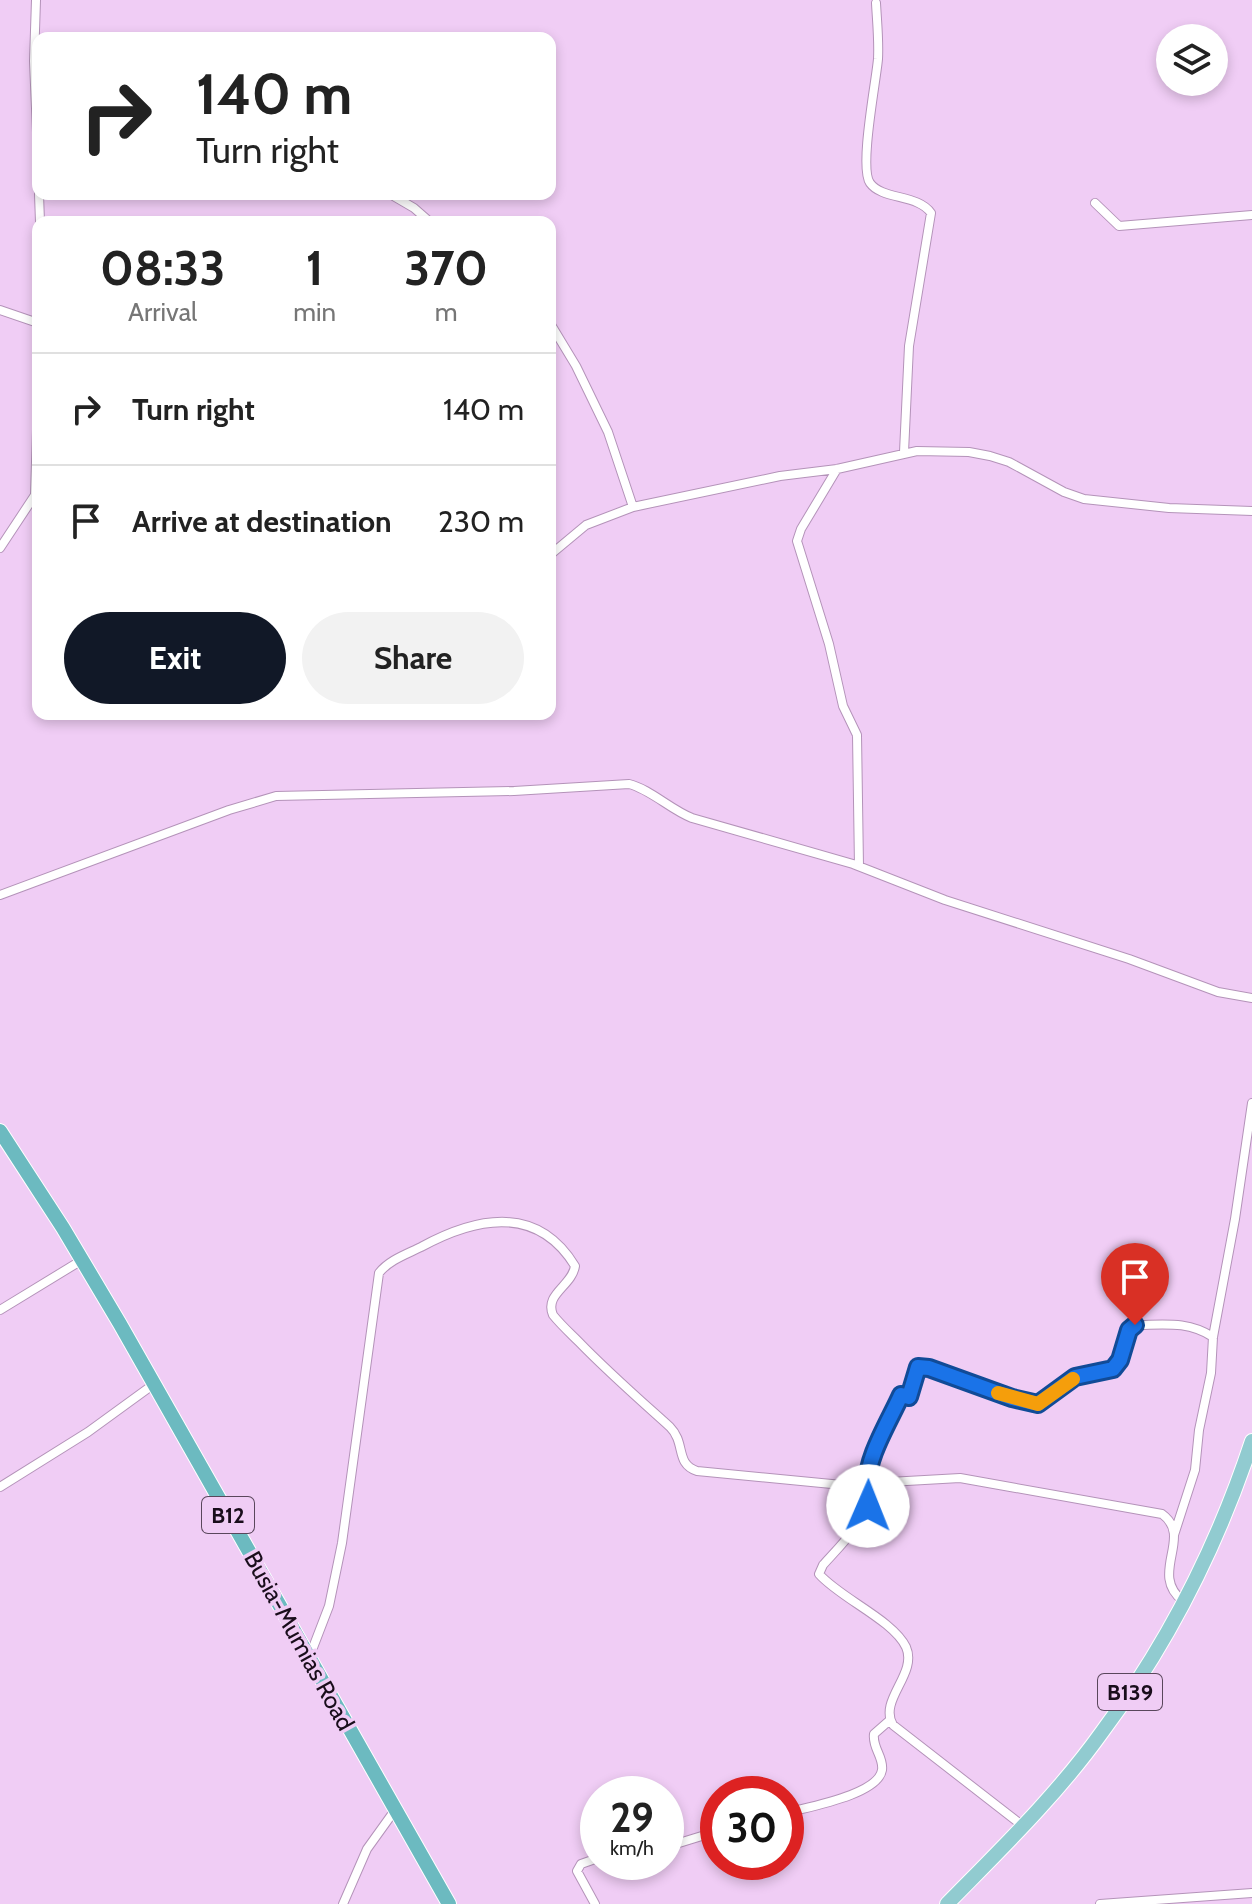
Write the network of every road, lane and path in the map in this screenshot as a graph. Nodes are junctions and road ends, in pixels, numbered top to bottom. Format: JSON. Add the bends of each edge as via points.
{"nodes":[{"id":1,"x":36,"y":0,"type":"edge"},
{"id":2,"x":876,"y":3,"type":"dead end"},
{"id":3,"x":35,"y":32,"type":"edge"},
{"id":4,"x":400,"y":200,"type":"edge"},
{"id":5,"x":1095,"y":203,"type":"dead end"},
{"id":6,"x":1252,"y":215,"type":"edge"},
{"id":7,"x":423,"y":216,"type":"edge"},
{"id":8,"x":0,"y":310,"type":"edge"},
{"id":9,"x":32,"y":321,"type":"edge"},
{"id":10,"x":556,"y":333,"type":"edge"},
{"id":11,"x":904,"y":452,"type":"junction"},
{"id":12,"x":837,"y":469,"type":"junction"},
{"id":13,"x":32,"y":498,"type":"edge"},
{"id":14,"x":633,"y":507,"type":"junction"},
{"id":15,"x":1252,"y":511,"type":"edge"},
{"id":16,"x":0,"y":548,"type":"edge"},
{"id":17,"x":556,"y":550,"type":"edge"},
{"id":18,"x":859,"y":866,"type":"junction"},
{"id":19,"x":0,"y":895,"type":"edge"},
{"id":20,"x":1252,"y":998,"type":"edge"},
{"id":21,"x":1252,"y":1103,"type":"edge"},
{"id":22,"x":0,"y":1131,"type":"edge"},
{"id":23,"x":82,"y":1260,"type":"junction"},
{"id":24,"x":0,"y":1310,"type":"edge"},
{"id":25,"x":1213,"y":1337,"type":"junction"},
{"id":26,"x":154,"y":1384,"type":"junction"},
{"id":27,"x":1252,"y":1441,"type":"edge"},
{"id":28,"x":0,"y":1487,"type":"edge"},
{"id":29,"x":866,"y":1488,"type":"junction"},
{"id":30,"x":1174,"y":1535,"type":"junction"},
{"id":31,"x":1183,"y":1601,"type":"junction"},
{"id":32,"x":309,"y":1659,"type":"junction"},
{"id":33,"x":890,"y":1720,"type":"junction"},
{"id":34,"x":804,"y":1808,"type":"edge"},
{"id":35,"x":395,"y":1810,"type":"junction"},
{"id":36,"x":1023,"y":1826,"type":"junction"},
{"id":37,"x":582,"y":1880,"type":"edge"},
{"id":38,"x":1252,"y":1893,"type":"edge"},
{"id":39,"x":343,"y":1904,"type":"edge"},
{"id":40,"x":449,"y":1904,"type":"edge"},
{"id":41,"x":595,"y":1904,"type":"edge"},
{"id":42,"x":947,"y":1904,"type":"edge"},
{"id":43,"x":1100,"y":1904,"type":"edge"}],
"edges":[{"from":1,"to":3,"type":"street"},
{"from":2,"to":11,"type":"street","via":[[878,55],[869,179],[874,187],[924,205],[931,215],[909,346]]},
{"from":4,"to":7,"type":"street"},
{"from":5,"to":6,"type":"street","via":[[1119,226]]},
{"from":8,"to":9,"type":"street"},
{"from":10,"to":14,"type":"street","via":[[608,432]]},
{"from":11,"to":12,"type":"street"},
{"from":11,"to":15,"type":"street","via":[[990,456],[1084,499]]},
{"from":12,"to":14,"type":"street"},
{"from":12,"to":18,"type":"street","via":[[797,541],[843,706],[857,735]]},
{"from":13,"to":16,"type":"street"},
{"from":14,"to":17,"type":"street","via":[[586,525]]},
{"from":18,"to":19,"type":"street","via":[[692,818],[632,785],[300,793],[256,801]]},
{"from":18,"to":20,"type":"street","via":[[1218,992]]},
{"from":21,"to":25,"type":"street"},
{"from":22,"to":23,"type":"highway","name":"Busia-Mumias Road","number":"B12"},
{"from":23,"to":24,"type":"street"},
{"from":23,"to":26,"type":"highway","name":"Busia-Mumias Road","number":"B12"},
{"from":25,"to":29,"type":"street","via":[[1179,1323],[1133,1325],[1113,1369],[1075,1377],[1036,1404],[918,1367],[909,1397],[901,1395],[871,1462]]},
{"from":25,"to":30,"type":"street","via":[[1195,1470]]},
{"from":26,"to":28,"type":"street"},
{"from":26,"to":32,"type":"highway","name":"Busia-Mumias Road","number":"B12"},
{"from":27,"to":31,"type":"main road","number":"B139"},
{"from":29,"to":30,"type":"street","via":[[910,1479],[972,1479],[1155,1512],[1168,1518]]},
{"from":29,"to":32,"type":"street","via":[[687,1467],[680,1440],[671,1429],[552,1313],[552,1299],[575,1270],[564,1252],[519,1222],[455,1229],[379,1273],[342,1543],[329,1606]]},
{"from":29,"to":33,"type":"street","via":[[864,1515],[819,1573],[906,1648],[907,1666],[891,1703]]},
{"from":30,"to":31,"type":"street","via":[[1168,1578],[1172,1592]]},
{"from":31,"to":36,"type":"main road","number":"B139","via":[[1101,1734]]},
{"from":32,"to":35,"type":"highway","name":"Busia-Mumias Road","number":"B12"},
{"from":33,"to":34,"type":"street","via":[[874,1734],[880,1777],[853,1794]]},
{"from":33,"to":36,"type":"street"},
{"from":35,"to":39,"type":"street","via":[[367,1849]]},
{"from":35,"to":40,"type":"highway","name":"Busia-Mumias Road","number":"B12"},
{"from":36,"to":42,"type":"main road","number":"B139"},
{"from":37,"to":41,"type":"street"},
{"from":38,"to":43,"type":"street"}]}
